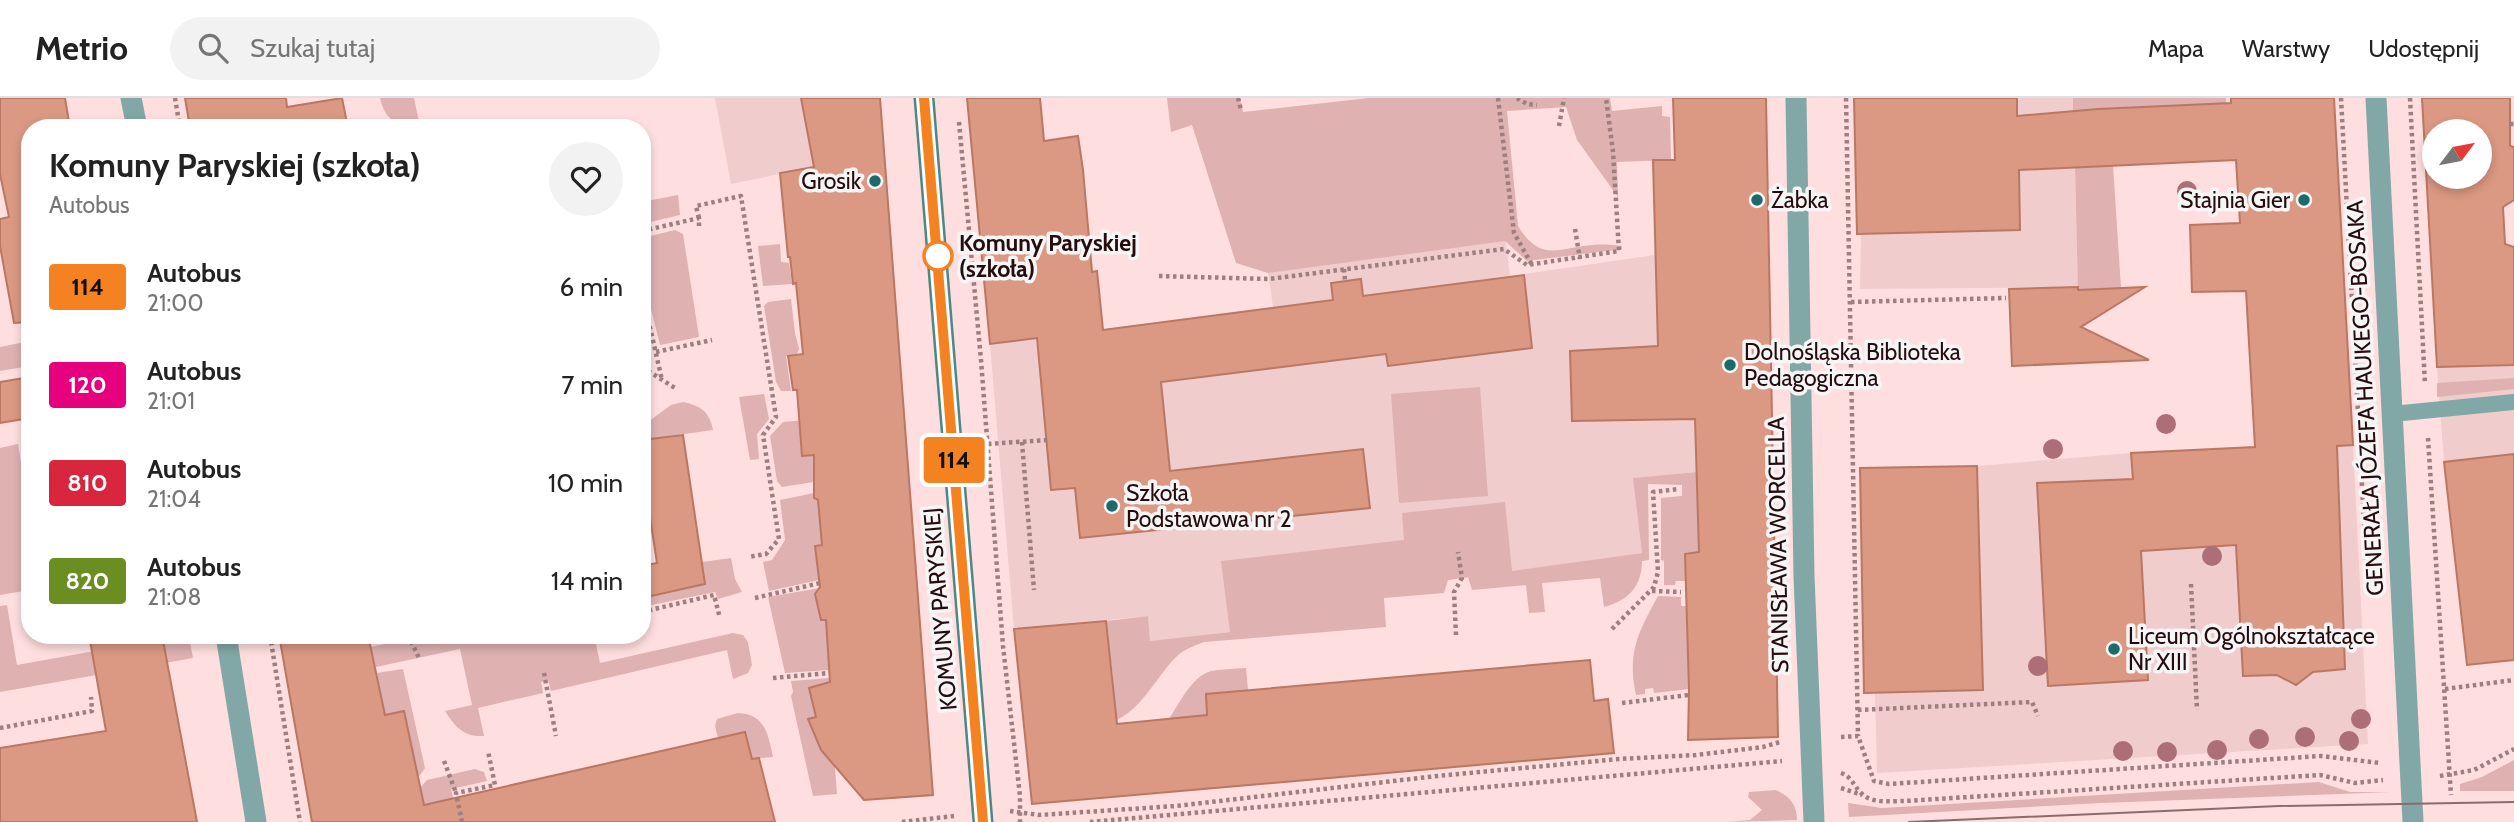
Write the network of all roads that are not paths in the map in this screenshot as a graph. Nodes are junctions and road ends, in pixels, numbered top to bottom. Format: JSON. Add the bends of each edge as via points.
{"nodes":[{"id":1,"x":131,"y":98,"type":"edge"},
{"id":2,"x":924,"y":98,"type":"edge"},
{"id":3,"x":1796,"y":98,"type":"edge"},
{"id":4,"x":2376,"y":98,"type":"edge"},
{"id":5,"x":134,"y":119,"type":"edge"},
{"id":6,"x":2514,"y":402,"type":"edge"},
{"id":7,"x":2392,"y":414,"type":"junction"},
{"id":8,"x":227,"y":644,"type":"edge"},
{"id":9,"x":256,"y":822,"type":"edge"},
{"id":10,"x":983,"y":822,"type":"edge"},
{"id":11,"x":1814,"y":822,"type":"edge"},
{"id":12,"x":2413,"y":822,"type":"edge"}],
"edges":[{"from":1,"to":5,"type":"street"},
{"from":2,"to":10,"type":"street","name":"KOMUNY PARYSKIEJ"},
{"from":3,"to":11,"type":"street","name":"STANISŁAWA WORCELLA"},
{"from":4,"to":7,"type":"street","name":"GENERAŁA JÓZEFA HAUKEGO-BOSAKA"},
{"from":6,"to":7,"type":"lane"},
{"from":7,"to":12,"type":"street","name":"GENERAŁA JÓZEFA HAUKEGO-BOSAKA"},
{"from":8,"to":9,"type":"street"}]}
